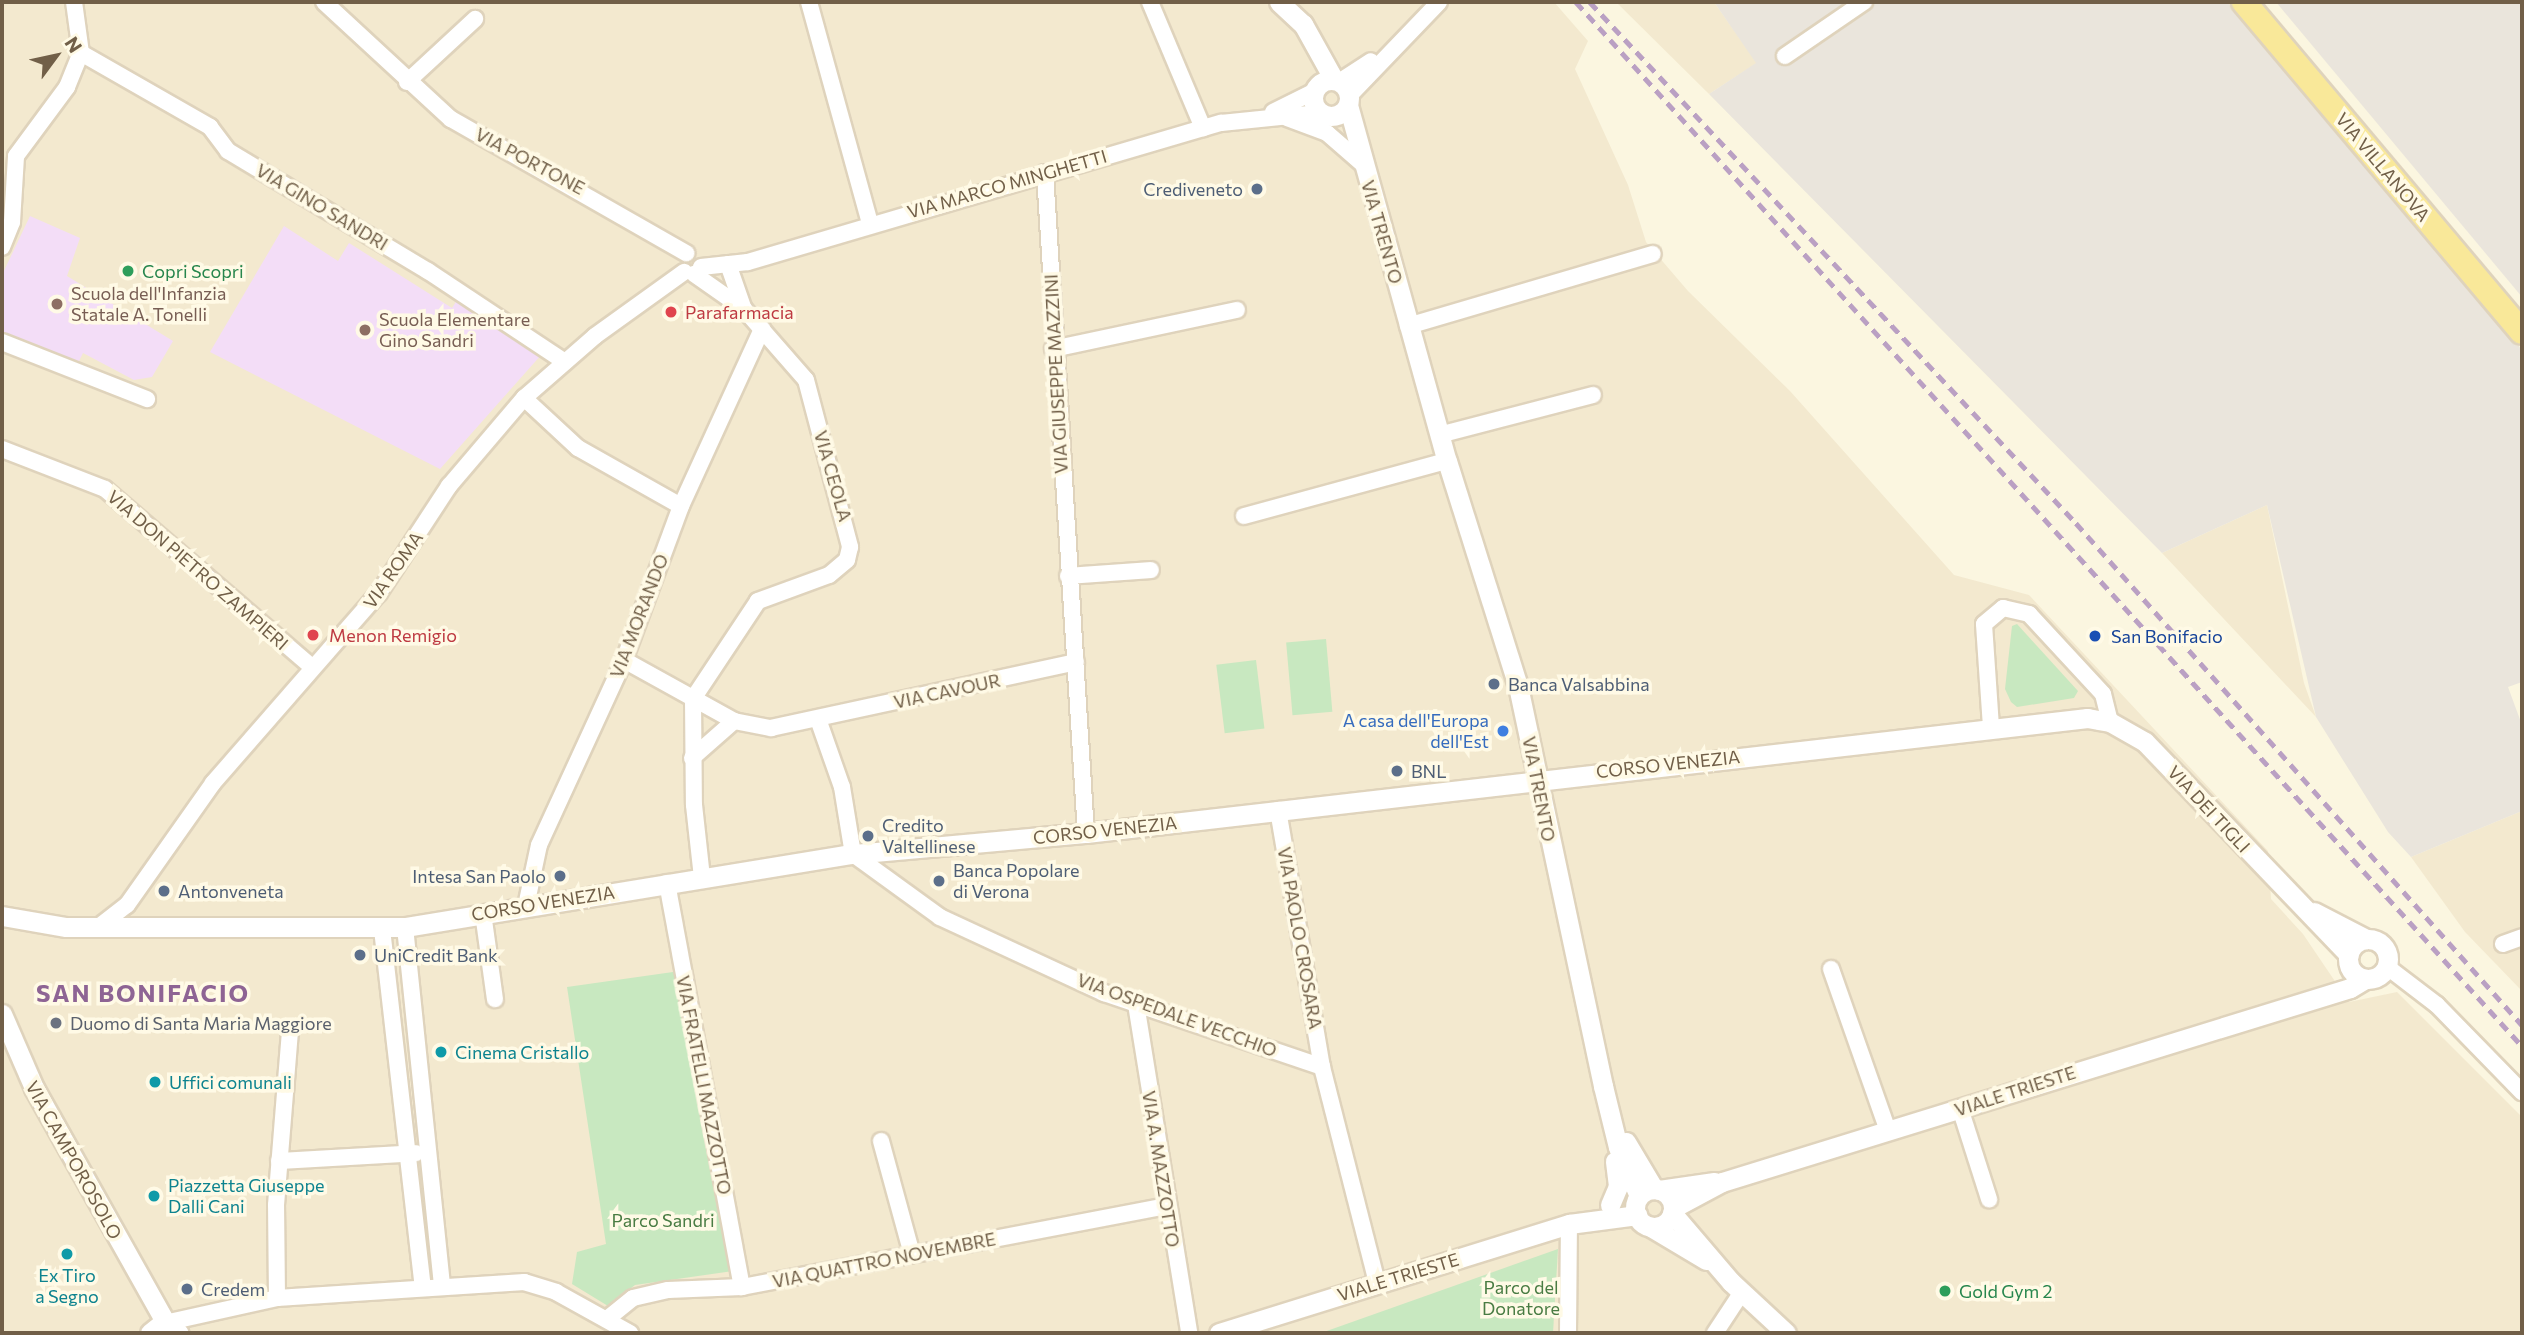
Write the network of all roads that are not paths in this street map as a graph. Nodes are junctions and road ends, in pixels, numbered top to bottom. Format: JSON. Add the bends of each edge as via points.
{"nodes":[{"id":1,"x":74,"y":2,"type":"edge"},
{"id":2,"x":324,"y":2,"type":"edge"},
{"id":3,"x":809,"y":2,"type":"edge"},
{"id":4,"x":1150,"y":2,"type":"edge"},
{"id":5,"x":1279,"y":2,"type":"edge"},
{"id":6,"x":1439,"y":2,"type":"edge"},
{"id":7,"x":1864,"y":2,"type":"edge"},
{"id":8,"x":2244,"y":2,"type":"edge"},
{"id":9,"x":475,"y":19,"type":"dead end"},
{"id":10,"x":81,"y":53,"type":"junction"},
{"id":11,"x":1784,"y":56,"type":"dead end"},
{"id":12,"x":407,"y":82,"type":"junction"},
{"id":13,"x":1334,"y":90,"type":"junction"},
{"id":14,"x":1268,"y":114,"type":"junction"},
{"id":15,"x":1325,"y":115,"type":"junction"},
{"id":16,"x":1203,"y":128,"type":"junction"},
{"id":17,"x":1363,"y":165,"type":"junction"},
{"id":18,"x":1045,"y":173,"type":"junction"},
{"id":19,"x":870,"y":225,"type":"junction"},
{"id":20,"x":2,"y":247,"type":"edge"},
{"id":21,"x":1653,"y":254,"type":"dead end"},
{"id":22,"x":748,"y":262,"type":"junction"},
{"id":23,"x":689,"y":264,"type":"junction"},
{"id":24,"x":728,"y":264,"type":"junction"},
{"id":25,"x":744,"y":309,"type":"junction"},
{"id":26,"x":1237,"y":310,"type":"dead end"},
{"id":27,"x":1408,"y":326,"type":"junction"},
{"id":28,"x":762,"y":329,"type":"junction"},
{"id":29,"x":2522,"y":332,"type":"edge"},
{"id":30,"x":2,"y":342,"type":"edge"},
{"id":31,"x":1053,"y":349,"type":"junction"},
{"id":32,"x":565,"y":362,"type":"junction"},
{"id":33,"x":1593,"y":395,"type":"dead end"},
{"id":34,"x":524,"y":398,"type":"junction"},
{"id":35,"x":147,"y":399,"type":"dead end"},
{"id":36,"x":1439,"y":435,"type":"junction"},
{"id":37,"x":2,"y":449,"type":"edge"},
{"id":38,"x":1447,"y":461,"type":"junction"},
{"id":39,"x":681,"y":506,"type":"junction"},
{"id":40,"x":1244,"y":516,"type":"dead end"},
{"id":41,"x":1151,"y":570,"type":"dead end"},
{"id":42,"x":1068,"y":576,"type":"junction"},
{"id":43,"x":624,"y":660,"type":"junction"},
{"id":44,"x":1076,"y":662,"type":"junction"},
{"id":45,"x":312,"y":667,"type":"junction"},
{"id":46,"x":693,"y":699,"type":"junction"},
{"id":47,"x":818,"y":719,"type":"junction"},
{"id":48,"x":734,"y":721,"type":"junction"},
{"id":49,"x":2110,"y":722,"type":"junction"},
{"id":50,"x":1991,"y":727,"type":"junction"},
{"id":51,"x":692,"y":758,"type":"junction"},
{"id":52,"x":1537,"y":778,"type":"junction"},
{"id":53,"x":1278,"y":810,"type":"junction"},
{"id":54,"x":1086,"y":833,"type":"junction"},
{"id":55,"x":853,"y":854,"type":"junction"},
{"id":56,"x":702,"y":878,"type":"junction"},
{"id":57,"x":667,"y":883,"type":"junction"},
{"id":58,"x":2300,"y":905,"type":"junction"},
{"id":59,"x":526,"y":906,"type":"junction"},
{"id":60,"x":483,"y":913,"type":"junction"},
{"id":61,"x":2,"y":917,"type":"edge"},
{"id":62,"x":34,"y":925,"type":"junction"},
{"id":63,"x":101,"y":925,"type":"junction"},
{"id":64,"x":405,"y":927,"type":"junction"},
{"id":65,"x":2,"y":929,"type":"edge"},
{"id":66,"x":382,"y":929,"type":"junction"},
{"id":67,"x":2522,"y":937,"type":"edge"},
{"id":68,"x":2366,"y":939,"type":"junction"},
{"id":69,"x":2503,"y":944,"type":"dead end"},
{"id":70,"x":2348,"y":958,"type":"junction"},
{"id":71,"x":2386,"y":966,"type":"junction"},
{"id":72,"x":1831,"y":969,"type":"dead end"},
{"id":73,"x":2365,"y":979,"type":"junction"},
{"id":74,"x":495,"y":999,"type":"dead end"},
{"id":75,"x":2308,"y":1000,"type":"junction"},
{"id":76,"x":1136,"y":1004,"type":"junction"},
{"id":77,"x":2,"y":1014,"type":"edge"},
{"id":78,"x":290,"y":1032,"type":"dead end"},
{"id":79,"x":415,"y":1056,"type":"junction"},
{"id":80,"x":396,"y":1058,"type":"junction"},
{"id":81,"x":1322,"y":1067,"type":"junction"},
{"id":82,"x":2522,"y":1093,"type":"edge"},
{"id":83,"x":1960,"y":1108,"type":"junction"},
{"id":84,"x":1614,"y":1122,"type":"junction"},
{"id":85,"x":1888,"y":1131,"type":"junction"},
{"id":86,"x":881,"y":1141,"type":"dead end"},
{"id":87,"x":1618,"y":1147,"type":"junction"},
{"id":88,"x":426,"y":1152,"type":"junction"},
{"id":89,"x":407,"y":1155,"type":"junction"},
{"id":90,"x":279,"y":1161,"type":"junction"},
{"id":91,"x":1722,"y":1182,"type":"junction"},
{"id":92,"x":1989,"y":1199,"type":"dead end"},
{"id":93,"x":1646,"y":1203,"type":"junction"},
{"id":94,"x":1610,"y":1205,"type":"junction"},
{"id":95,"x":1167,"y":1206,"type":"junction"},
{"id":96,"x":1678,"y":1207,"type":"junction"},
{"id":97,"x":1573,"y":1223,"type":"junction"},
{"id":98,"x":912,"y":1254,"type":"junction"},
{"id":99,"x":1716,"y":1266,"type":"junction"},
{"id":100,"x":1377,"y":1283,"type":"junction"},
{"id":101,"x":442,"y":1287,"type":"junction"},
{"id":102,"x":742,"y":1287,"type":"junction"},
{"id":103,"x":423,"y":1288,"type":"junction"},
{"id":104,"x":1742,"y":1292,"type":"junction"},
{"id":105,"x":277,"y":1298,"type":"junction"},
{"id":106,"x":607,"y":1319,"type":"junction"},
{"id":107,"x":165,"y":1329,"type":"edge"},
{"id":108,"x":630,"y":1333,"type":"edge"},
{"id":109,"x":1189,"y":1333,"type":"edge"},
{"id":110,"x":1219,"y":1333,"type":"edge"},
{"id":111,"x":1568,"y":1333,"type":"edge"},
{"id":112,"x":1715,"y":1333,"type":"edge"},
{"id":113,"x":1786,"y":1333,"type":"edge"}],
"edges":[{"from":1,"to":10,"type":"street"},
{"from":2,"to":12,"type":"street","name":"VIA PORTONE"},
{"from":3,"to":19,"type":"street"},
{"from":4,"to":16,"type":"street"},
{"from":5,"to":13,"type":"street","via":[[1303,24]]},
{"from":6,"to":13,"type":"street","name":"VIA MARCO MINGHETTI","via":[[1388,50]]},
{"from":7,"to":11,"type":"street"},
{"from":8,"to":29,"type":"main road","name":"VIA VILLANOVA"},
{"from":9,"to":12,"type":"street"},
{"from":10,"to":20,"type":"street","via":[[67,87],[16,156],[12,222]]},
{"from":10,"to":32,"type":"street","name":"VIA GINO SANDRI","via":[[210,127],[229,151],[428,271]]},
{"from":12,"to":23,"type":"street","name":"VIA PORTONE","via":[[451,119],[658,232]]},
{"from":13,"to":14,"type":"street","name":"VIA MARCO MINGHETTI"},
{"from":13,"to":15,"type":"street","name":"VIA TRENTO"},
{"from":13,"to":15,"type":"street"},
{"from":13,"to":17,"type":"street","name":"VIA TRENTO"},
{"from":14,"to":15,"type":"street","name":"VIA MARCO MINGHETTI"},
{"from":14,"to":16,"type":"street","name":"VIA MARCO MINGHETTI"},
{"from":14,"to":17,"type":"street","via":[[1327,133]]},
{"from":15,"to":17,"type":"street","name":"VIA TRENTO"},
{"from":16,"to":18,"type":"street","name":"VIA MARCO MINGHETTI"},
{"from":17,"to":27,"type":"street","name":"VIA TRENTO"},
{"from":18,"to":19,"type":"street","name":"VIA MARCO MINGHETTI"},
{"from":18,"to":31,"type":"street","name":"VIA GIUSEPPE MAZZINI"},
{"from":19,"to":22,"type":"street","name":"VIA MARCO MINGHETTI"},
{"from":21,"to":27,"type":"street"},
{"from":22,"to":23,"type":"street"},
{"from":22,"to":24,"type":"street"},
{"from":23,"to":24,"type":"street"},
{"from":23,"to":25,"type":"street","name":"VIA CEOLA"},
{"from":23,"to":32,"type":"street","name":"VIA ROMA"},
{"from":24,"to":25,"type":"street","name":"VIA CEOLA"},
{"from":25,"to":28,"type":"street","name":"VIA CEOLA"},
{"from":26,"to":31,"type":"street"},
{"from":27,"to":36,"type":"street","name":"VIA TRENTO"},
{"from":28,"to":39,"type":"street","name":"VIA MORANDO"},
{"from":28,"to":46,"type":"street","name":"VIA CEOLA","via":[[806,380],[850,547],[847,560],[829,575],[758,601]]},
{"from":30,"to":35,"type":"street"},
{"from":31,"to":42,"type":"street","name":"VIA GIUSEPPE MAZZINI"},
{"from":32,"to":34,"type":"street","name":"VIA ROMA"},
{"from":33,"to":36,"type":"street"},
{"from":34,"to":39,"type":"street","via":[[578,448]]},
{"from":34,"to":45,"type":"street","name":"VIA ROMA","via":[[449,486],[379,593]]},
{"from":36,"to":38,"type":"street","name":"VIA TRENTO"},
{"from":37,"to":45,"type":"street","name":"VIA DON PIETRO ZAMPIERI","via":[[105,489]]},
{"from":38,"to":40,"type":"street"},
{"from":38,"to":52,"type":"street","name":"VIA TRENTO","via":[[1518,686]]},
{"from":39,"to":43,"type":"street","name":"VIA MORANDO"},
{"from":41,"to":42,"type":"street"},
{"from":42,"to":44,"type":"street","name":"VIA GIUSEPPE MAZZINI"},
{"from":43,"to":46,"type":"street","name":"VIA CAVOUR"},
{"from":43,"to":59,"type":"street","name":"VIA MORANDO","via":[[539,845]]},
{"from":44,"to":47,"type":"street","name":"VIA CAVOUR"},
{"from":44,"to":54,"type":"street","name":"VIA GIUSEPPE MAZZINI"},
{"from":45,"to":63,"type":"street","name":"VIA ROMA","via":[[213,783],[127,905]]},
{"from":46,"to":48,"type":"street","name":"VIA CAVOUR"},
{"from":46,"to":51,"type":"street"},
{"from":47,"to":48,"type":"street","name":"VIA CAVOUR","via":[[771,728]]},
{"from":47,"to":55,"type":"street","via":[[842,787]]},
{"from":48,"to":51,"type":"street"},
{"from":49,"to":50,"type":"street","name":"CORSO VENEZIA","via":[[2062,718]]},
{"from":49,"to":50,"type":"street","via":[[2103,694],[2029,614],[2003,608],[1984,624]]},
{"from":49,"to":58,"type":"street","name":"VIA DEI TIGLI","via":[[2145,741]]},
{"from":50,"to":52,"type":"street","name":"CORSO VENEZIA"},
{"from":51,"to":56,"type":"street"},
{"from":52,"to":53,"type":"street","name":"CORSO VENEZIA"},
{"from":52,"to":84,"type":"street","name":"VIA TRENTO"},
{"from":53,"to":54,"type":"street","name":"CORSO VENEZIA"},
{"from":53,"to":81,"type":"street","name":"VIA PAOLO CROSARA"},
{"from":54,"to":55,"type":"street","name":"CORSO VENEZIA"},
{"from":55,"to":56,"type":"street","name":"CORSO VENEZIA"},
{"from":55,"to":76,"type":"street","name":"VIA OSPEDALE VECCHIO","via":[[940,917]]},
{"from":56,"to":57,"type":"street","name":"CORSO VENEZIA"},
{"from":57,"to":59,"type":"street","name":"CORSO VENEZIA"},
{"from":57,"to":102,"type":"street","name":"VIA FRATELLI MAZZOTTO"},
{"from":58,"to":68,"type":"street","name":"VIA DEI TIGLI"},
{"from":58,"to":70,"type":"street","name":"VIA DEI TIGLI"},
{"from":59,"to":60,"type":"street","name":"CORSO VENEZIA"},
{"from":60,"to":64,"type":"street","name":"CORSO VENEZIA"},
{"from":60,"to":74,"type":"street"},
{"from":61,"to":62,"type":"street"},
{"from":61,"to":65,"type":"street"},
{"from":62,"to":63,"type":"street","name":"CORSO VENEZIA"},
{"from":62,"to":65,"type":"street"},
{"from":63,"to":66,"type":"street","name":"CORSO VENEZIA"},
{"from":64,"to":66,"type":"street","name":"CORSO VENEZIA"},
{"from":64,"to":79,"type":"street"},
{"from":66,"to":80,"type":"street"},
{"from":67,"to":69,"type":"street"},
{"from":68,"to":70,"type":"street"},
{"from":68,"to":71,"type":"street","name":"VIA DEI TIGLI","via":[[2382,945]]},
{"from":70,"to":73,"type":"street","name":"VIA DEI TIGLI","via":[[2353,973]]},
{"from":70,"to":75,"type":"street","name":"VIALE TRIESTE"},
{"from":71,"to":73,"type":"street"},
{"from":71,"to":82,"type":"street","via":[[2428,997]]},
{"from":72,"to":85,"type":"street"},
{"from":73,"to":75,"type":"street","name":"VIALE TRIESTE"},
{"from":75,"to":83,"type":"street","name":"VIALE TRIESTE"},
{"from":76,"to":81,"type":"street","name":"VIA OSPEDALE VECCHIO"},
{"from":76,"to":95,"type":"street","name":"VIA A. MAZZOTTO"},
{"from":77,"to":107,"type":"street","name":"VIA CAMPOROSOLO","via":[[34,1088]]},
{"from":78,"to":90,"type":"street"},
{"from":79,"to":80,"type":"street"},
{"from":79,"to":88,"type":"street"},
{"from":80,"to":89,"type":"street"},
{"from":81,"to":100,"type":"street","name":"VIA PAOLO CROSARA"},
{"from":83,"to":85,"type":"street","name":"VIALE TRIESTE"},
{"from":83,"to":92,"type":"street"},
{"from":84,"to":87,"type":"street","name":"VIA TRENTO"},
{"from":84,"to":93,"type":"street","name":"VIA TRENTO"},
{"from":85,"to":91,"type":"street","name":"VIALE TRIESTE"},
{"from":86,"to":98,"type":"street"},
{"from":87,"to":93,"type":"street","name":"VIA TRENTO"},
{"from":87,"to":94,"type":"street","via":[[1618,1186]]},
{"from":88,"to":89,"type":"street"},
{"from":88,"to":101,"type":"street"},
{"from":89,"to":90,"type":"street"},
{"from":89,"to":103,"type":"street"},
{"from":90,"to":105,"type":"street"},
{"from":91,"to":93,"type":"street","name":"VIALE TRIESTE"},
{"from":91,"to":96,"type":"street","name":"VIALE TRIESTE"},
{"from":93,"to":94,"type":"street","name":"VIALE TRIESTE"},
{"from":93,"to":96,"type":"street"},
{"from":93,"to":96,"type":"street","name":"VIALE TRIESTE","via":[[1667,1222]]},
{"from":93,"to":97,"type":"street","name":"VIALE TRIESTE"},
{"from":93,"to":99,"type":"street"},
{"from":94,"to":97,"type":"street","name":"VIALE TRIESTE"},
{"from":95,"to":98,"type":"street","name":"VIA QUATTRO NOVEMBRE"},
{"from":95,"to":109,"type":"street","name":"VIA A. MAZZOTTO"},
{"from":96,"to":99,"type":"street"},
{"from":97,"to":100,"type":"street","name":"VIALE TRIESTE"},
{"from":97,"to":111,"type":"street"},
{"from":98,"to":102,"type":"street","name":"VIA QUATTRO NOVEMBRE"},
{"from":99,"to":104,"type":"street"},
{"from":100,"to":110,"type":"street","name":"VIALE TRIESTE"},
{"from":101,"to":103,"type":"street"},
{"from":101,"to":106,"type":"street","via":[[524,1282]]},
{"from":102,"to":106,"type":"street","name":"VIA QUATTRO NOVEMBRE","via":[[668,1290],[633,1298]]},
{"from":103,"to":105,"type":"street"},
{"from":104,"to":112,"type":"street"},
{"from":104,"to":113,"type":"street"},
{"from":105,"to":107,"type":"street","via":[[197,1313]]},
{"from":106,"to":108,"type":"street"}]}
